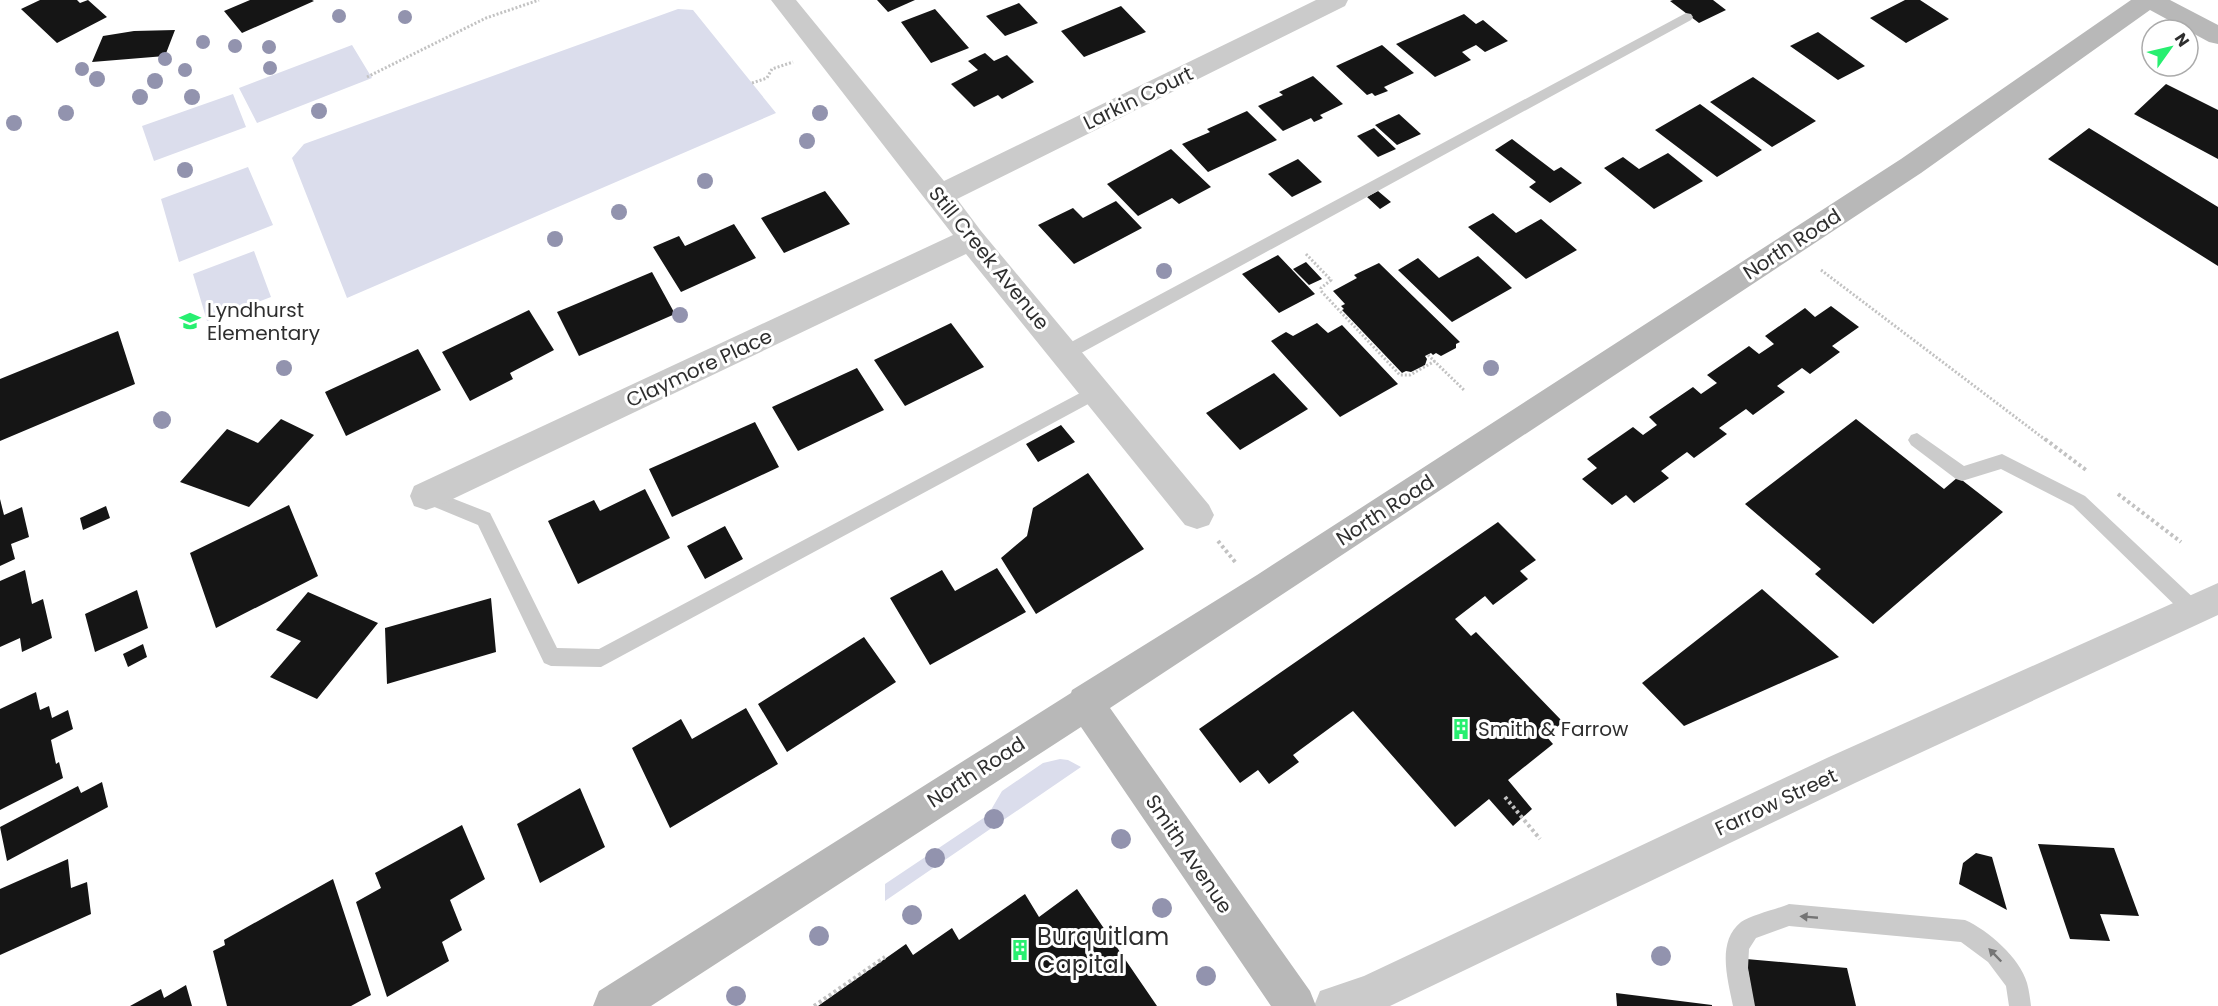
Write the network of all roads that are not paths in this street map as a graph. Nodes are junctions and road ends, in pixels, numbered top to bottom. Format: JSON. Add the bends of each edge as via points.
{"nodes":[{"id":1,"x":783,"y":0,"type":"edge"},
{"id":2,"x":1336,"y":0,"type":"edge"},
{"id":3,"x":2149,"y":0,"type":"edge"},
{"id":4,"x":1686,"y":17,"type":"dead end"},
{"id":5,"x":2218,"y":36,"type":"edge"},
{"id":6,"x":939,"y":195,"type":"junction"},
{"id":7,"x":971,"y":239,"type":"junction"},
{"id":8,"x":1066,"y":353,"type":"junction"},
{"id":9,"x":1097,"y":391,"type":"junction"},
{"id":10,"x":1917,"y":440,"type":"dead end"},
{"id":11,"x":426,"y":496,"type":"joint"},
{"id":12,"x":1197,"y":515,"type":"road end"},
{"id":13,"x":2206,"y":604,"type":"edge"},
{"id":14,"x":1085,"y":702,"type":"junction"},
{"id":15,"x":614,"y":1006,"type":"edge"},
{"id":16,"x":1295,"y":1006,"type":"edge"},
{"id":17,"x":1335,"y":1006,"type":"edge"},
{"id":18,"x":1743,"y":1006,"type":"edge"},
{"id":19,"x":2020,"y":1006,"type":"edge"}],
"edges":[{"from":1,"to":6,"type":"street","name":"Still Creek Avenue"},
{"from":2,"to":6,"type":"street","name":"Larkin Court"},
{"from":3,"to":5,"type":"street"},
{"from":3,"to":14,"type":"street","name":"North Road","via":[[1911,166]]},
{"from":4,"to":8,"type":"lane"},
{"from":6,"to":7,"type":"street","name":"Still Creek Avenue"},
{"from":7,"to":8,"type":"street","name":"Still Creek Avenue"},
{"from":7,"to":11,"type":"street","name":"Claymore Place"},
{"from":8,"to":9,"type":"street","name":"Still Creek Avenue"},
{"from":9,"to":11,"type":"lane","via":[[601,658],[551,657],[484,519]]},
{"from":9,"to":12,"type":"street","name":"Still Creek Avenue"},
{"from":10,"to":13,"type":"lane","via":[[1962,474],[2002,461],[2079,501]]},
{"from":13,"to":17,"type":"street","name":"Farrow Street","via":[[1831,775],[1370,994]]},
{"from":14,"to":15,"type":"street","name":"North Road"},
{"from":14,"to":16,"type":"street","name":"Smith Avenue"},
{"from":19,"to":18,"type":"lane","one_way":true,"via":[[2016,982],[1995,954],[1965,931],[1789,915],[1749,930],[1738,945]]}]}
